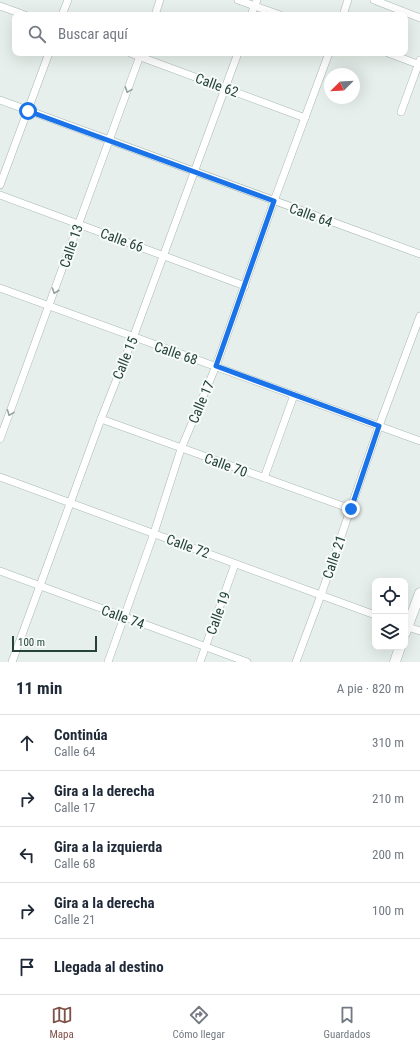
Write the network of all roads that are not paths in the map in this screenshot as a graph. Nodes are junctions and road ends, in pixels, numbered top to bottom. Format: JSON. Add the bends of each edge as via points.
{"nodes":[{"id":1,"x":68,"y":0,"type":"edge"},
{"id":2,"x":160,"y":0,"type":"edge"},
{"id":3,"x":238,"y":0,"type":"edge"},
{"id":4,"x":348,"y":0,"type":"edge"},
{"id":5,"x":374,"y":0,"type":"edge"},
{"id":6,"x":256,"y":3,"type":"edge"},
{"id":7,"x":0,"y":6,"type":"edge"},
{"id":8,"x":17,"y":12,"type":"edge"},
{"id":9,"x":63,"y":12,"type":"edge"},
{"id":10,"x":156,"y":12,"type":"edge"},
{"id":11,"x":274,"y":12,"type":"edge"},
{"id":12,"x":344,"y":12,"type":"edge"},
{"id":13,"x":405,"y":12,"type":"edge"},
{"id":14,"x":408,"y":13,"type":"edge"},
{"id":15,"x":420,"y":18,"type":"edge"},
{"id":16,"x":48,"y":56,"type":"edge"},
{"id":17,"x":140,"y":56,"type":"edge"},
{"id":18,"x":143,"y":56,"type":"edge"},
{"id":19,"x":237,"y":56,"type":"edge"},
{"id":20,"x":328,"y":56,"type":"edge"},
{"id":21,"x":398,"y":56,"type":"edge"},
{"id":22,"x":420,"y":63,"type":"edge"},
{"id":23,"x":225,"y":88,"type":"junction"},
{"id":24,"x":0,"y":100,"type":"edge"},
{"id":25,"x":28,"y":111,"type":"junction"},
{"id":26,"x":401,"y":112,"type":"dead end"},
{"id":27,"x":305,"y":118,"type":"junction"},
{"id":28,"x":109,"y":140,"type":"junction"},
{"id":29,"x":195,"y":172,"type":"junction"},
{"id":30,"x":0,"y":185,"type":"edge"},
{"id":31,"x":0,"y":195,"type":"edge"},
{"id":32,"x":274,"y":201,"type":"junction"},
{"id":33,"x":78,"y":224,"type":"junction"},
{"id":34,"x":420,"y":254,"type":"edge"},
{"id":35,"x":163,"y":255,"type":"junction"},
{"id":36,"x":245,"y":286,"type":"junction"},
{"id":37,"x":0,"y":288,"type":"edge"},
{"id":38,"x":50,"y":307,"type":"junction"},
{"id":39,"x":420,"y":316,"type":"edge"},
{"id":40,"x":133,"y":338,"type":"junction"},
{"id":41,"x":216,"y":366,"type":"junction"},
{"id":42,"x":294,"y":395,"type":"junction"},
{"id":43,"x":101,"y":419,"type":"junction"},
{"id":44,"x":379,"y":426,"type":"junction"},
{"id":45,"x":0,"y":439,"type":"edge"},
{"id":46,"x":420,"y":441,"type":"edge"},
{"id":47,"x":182,"y":449,"type":"junction"},
{"id":48,"x":0,"y":477,"type":"edge"},
{"id":49,"x":264,"y":478,"type":"junction"},
{"id":50,"x":70,"y":503,"type":"junction"},
{"id":51,"x":351,"y":509,"type":"junction"},
{"id":52,"x":154,"y":533,"type":"junction"},
{"id":53,"x":235,"y":564,"type":"junction"},
{"id":54,"x":0,"y":571,"type":"edge"},
{"id":55,"x":40,"y":587,"type":"junction"},
{"id":56,"x":420,"y":593,"type":"edge"},
{"id":57,"x":321,"y":595,"type":"junction"},
{"id":58,"x":372,"y":614,"type":"edge"},
{"id":59,"x":124,"y":617,"type":"junction"},
{"id":60,"x":408,"y":623,"type":"edge"},
{"id":61,"x":408,"y":628,"type":"edge"},
{"id":62,"x":420,"y":631,"type":"edge"},
{"id":63,"x":206,"y":647,"type":"junction"},
{"id":64,"x":399,"y":650,"type":"edge"},
{"id":65,"x":12,"y":662,"type":"edge"},
{"id":66,"x":108,"y":662,"type":"edge"},
{"id":67,"x":200,"y":662,"type":"edge"},
{"id":68,"x":247,"y":662,"type":"edge"},
{"id":69,"x":296,"y":662,"type":"edge"},
{"id":70,"x":395,"y":662,"type":"edge"}],
"edges":[{"from":1,"to":9,"type":"street"},
{"from":2,"to":10,"type":"street"},
{"from":3,"to":6,"type":"street"},
{"from":4,"to":12,"type":"street"},
{"from":5,"to":13,"type":"street"},
{"from":6,"to":11,"type":"street"},
{"from":7,"to":8,"type":"street"},
{"from":14,"to":15,"type":"street"},
{"from":16,"to":25,"type":"street"},
{"from":17,"to":28,"type":"street","name":"Calle 13","one_way":true},
{"from":18,"to":23,"type":"street","name":"Calle 62"},
{"from":19,"to":23,"type":"street","name":"Calle 15"},
{"from":20,"to":27,"type":"street","name":"Calle 17"},
{"from":21,"to":22,"type":"street"},
{"from":22,"to":26,"type":"street"},
{"from":23,"to":27,"type":"street","name":"Calle 62"},
{"from":23,"to":29,"type":"street","name":"Calle 15"},
{"from":24,"to":25,"type":"street","name":"Calle 64"},
{"from":25,"to":28,"type":"street","name":"Calle 64"},
{"from":25,"to":30,"type":"street"},
{"from":27,"to":32,"type":"street","name":"Calle 17"},
{"from":28,"to":29,"type":"street","name":"Calle 64"},
{"from":28,"to":33,"type":"street","name":"Calle 13"},
{"from":29,"to":32,"type":"street","name":"Calle 64"},
{"from":29,"to":35,"type":"street","name":"Calle 15"},
{"from":31,"to":33,"type":"street","name":"Calle 66"},
{"from":32,"to":34,"type":"street","name":"Calle 64"},
{"from":32,"to":36,"type":"street","name":"Calle 17"},
{"from":33,"to":35,"type":"street","name":"Calle 66"},
{"from":33,"to":38,"type":"street","name":"Calle 13","one_way":true},
{"from":35,"to":36,"type":"street","name":"Calle 66"},
{"from":35,"to":40,"type":"street","name":"Calle 15"},
{"from":36,"to":41,"type":"street","name":"Calle 17"},
{"from":37,"to":38,"type":"street","name":"Calle 68"},
{"from":38,"to":40,"type":"street","name":"Calle 68"},
{"from":38,"to":45,"type":"street","name":"Calle 13","one_way":true},
{"from":39,"to":44,"type":"street","name":"Calle 21"},
{"from":40,"to":41,"type":"street","name":"Calle 68"},
{"from":40,"to":43,"type":"street","name":"Calle 15"},
{"from":41,"to":42,"type":"street","name":"Calle 68"},
{"from":41,"to":47,"type":"street","name":"Calle 17"},
{"from":42,"to":44,"type":"street","name":"Calle 68"},
{"from":42,"to":49,"type":"street"},
{"from":43,"to":47,"type":"street","name":"Calle 70"},
{"from":43,"to":50,"type":"street","name":"Calle 15"},
{"from":44,"to":46,"type":"street","name":"Calle 68"},
{"from":44,"to":51,"type":"street","name":"Calle 21"},
{"from":47,"to":49,"type":"street","name":"Calle 70"},
{"from":47,"to":52,"type":"street","name":"Calle 17"},
{"from":48,"to":50,"type":"street","name":"Calle 72"},
{"from":49,"to":51,"type":"street","name":"Calle 70"},
{"from":50,"to":52,"type":"street","name":"Calle 72"},
{"from":50,"to":55,"type":"street","name":"Calle 15"},
{"from":51,"to":57,"type":"street","name":"Calle 21"},
{"from":52,"to":53,"type":"street","name":"Calle 72"},
{"from":52,"to":59,"type":"street","name":"Calle 17"},
{"from":53,"to":57,"type":"street","name":"Calle 72"},
{"from":53,"to":63,"type":"street","name":"Calle 19"},
{"from":54,"to":55,"type":"street","name":"Calle 74"},
{"from":55,"to":59,"type":"street","name":"Calle 74"},
{"from":55,"to":65,"type":"street","name":"Calle 15"},
{"from":56,"to":60,"type":"street"},
{"from":57,"to":58,"type":"street","name":"Calle 72"},
{"from":57,"to":69,"type":"street","name":"Calle 21"},
{"from":59,"to":63,"type":"street","name":"Calle 74"},
{"from":59,"to":66,"type":"street","name":"Calle 17"},
{"from":61,"to":62,"type":"street"},
{"from":63,"to":67,"type":"street","name":"Calle 19"},
{"from":63,"to":68,"type":"street","name":"Calle 74"},
{"from":64,"to":70,"type":"street"}]}
